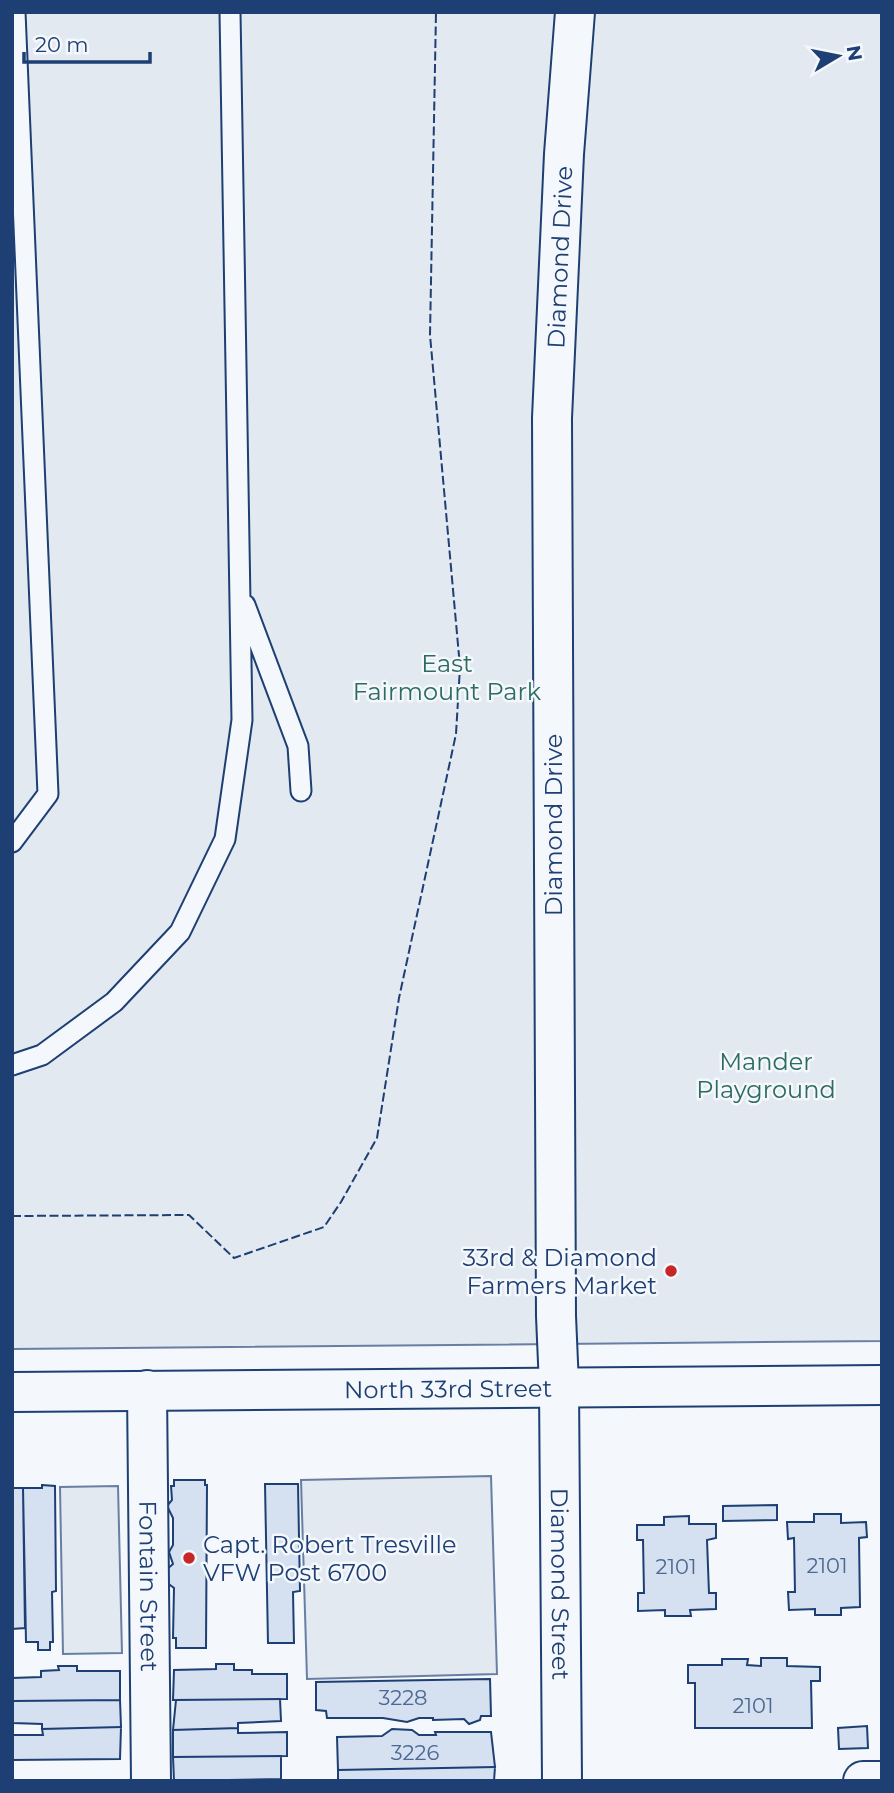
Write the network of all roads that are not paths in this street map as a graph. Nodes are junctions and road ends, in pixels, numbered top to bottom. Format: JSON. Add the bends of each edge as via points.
{"nodes":[{"id":1,"x":15,"y":12,"type":"edge"},
{"id":2,"x":230,"y":12,"type":"edge"},
{"id":3,"x":575,"y":12,"type":"edge"},
{"id":4,"x":240,"y":591,"type":"junction"},
{"id":5,"x":301,"y":790,"type":"dead end"},
{"id":6,"x":12,"y":842,"type":"edge"},
{"id":7,"x":12,"y":1065,"type":"edge"},
{"id":8,"x":882,"y":1385,"type":"edge"},
{"id":9,"x":559,"y":1386,"type":"junction"},
{"id":10,"x":148,"y":1390,"type":"junction"},
{"id":11,"x":12,"y":1392,"type":"edge"},
{"id":12,"x":151,"y":1781,"type":"edge"},
{"id":13,"x":562,"y":1781,"type":"edge"},
{"id":14,"x":863,"y":1781,"type":"edge"},
{"id":15,"x":882,"y":1781,"type":"edge"}],
"edges":[{"from":1,"to":6,"type":"lane","via":[[48,794]]},
{"from":2,"to":4,"type":"lane"},
{"from":3,"to":9,"type":"street","name":"Diamond Drive","via":[[552,418]]},
{"from":4,"to":5,"type":"lane","via":[[298,746]]},
{"from":4,"to":7,"type":"lane","via":[[242,720],[225,839],[192,909],[180,932],[114,1002],[42,1055]]},
{"from":8,"to":9,"type":"street","name":"North 33rd Street"},
{"from":9,"to":10,"type":"street","name":"North 33rd Street"},
{"from":9,"to":13,"type":"street","name":"Diamond Street"},
{"from":10,"to":11,"type":"street","name":"North 33rd Street"},
{"from":10,"to":12,"type":"street","name":"Fontain Street"},
{"from":14,"to":15,"type":"street"}]}
